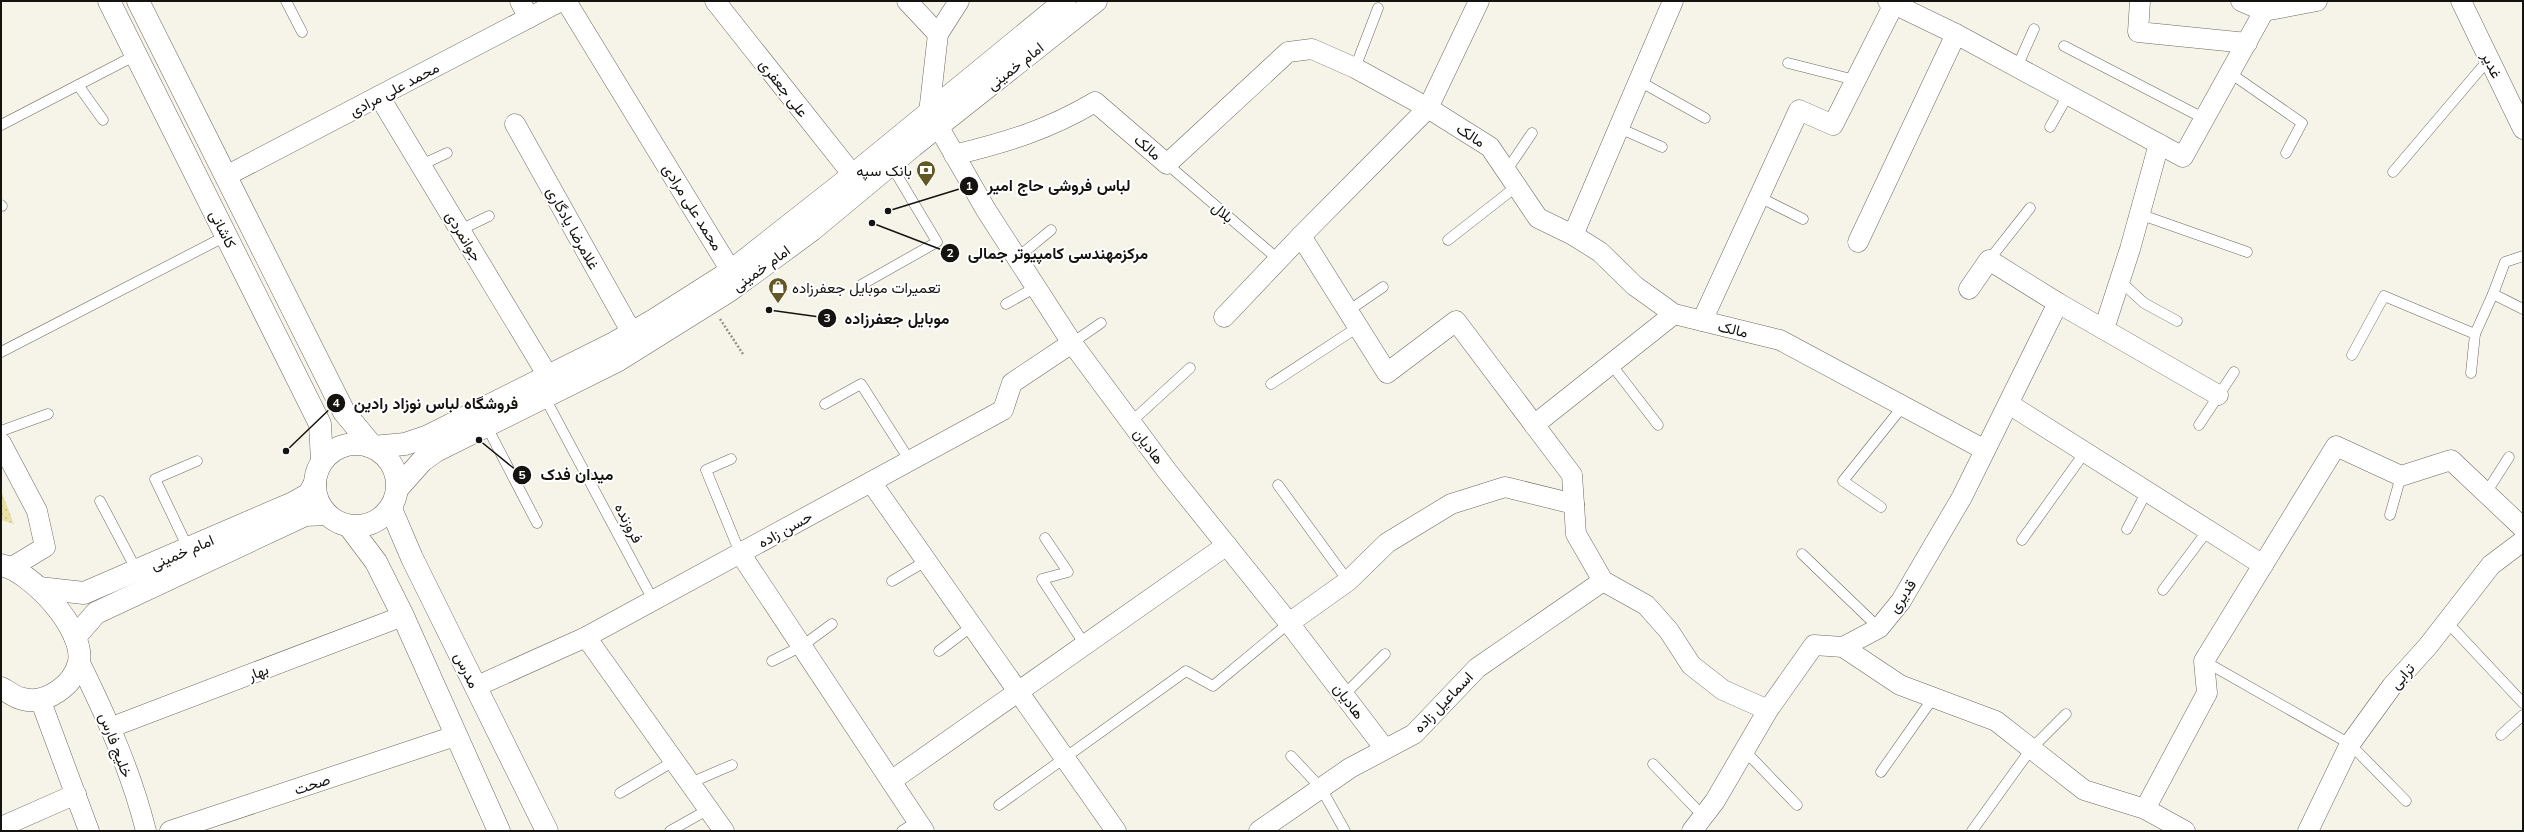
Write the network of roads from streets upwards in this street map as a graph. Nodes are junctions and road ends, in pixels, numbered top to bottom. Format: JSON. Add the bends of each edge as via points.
{"nodes":[{"id":1,"x":109,"y":1,"type":"edge"},
{"id":2,"x":138,"y":1,"type":"edge"},
{"id":3,"x":561,"y":1,"type":"edge"},
{"id":4,"x":566,"y":1,"type":"edge"},
{"id":5,"x":715,"y":1,"type":"edge"},
{"id":6,"x":908,"y":1,"type":"edge"},
{"id":7,"x":959,"y":1,"type":"edge"},
{"id":8,"x":1065,"y":1,"type":"edge"},
{"id":9,"x":1096,"y":1,"type":"edge"},
{"id":10,"x":1479,"y":1,"type":"edge"},
{"id":11,"x":1673,"y":1,"type":"edge"},
{"id":12,"x":2140,"y":1,"type":"edge"},
{"id":13,"x":2242,"y":1,"type":"edge"},
{"id":14,"x":2461,"y":1,"type":"edge"},
{"id":15,"x":1891,"y":2,"type":"edge"},
{"id":16,"x":2311,"y":2,"type":"edge"},
{"id":17,"x":525,"y":10,"type":"edge"},
{"id":18,"x":2264,"y":11,"type":"junction"},
{"id":19,"x":938,"y":34,"type":"junction"},
{"id":20,"x":1956,"y":34,"type":"junction"},
{"id":21,"x":2247,"y":43,"type":"junction"},
{"id":22,"x":379,"y":96,"type":"junction"},
{"id":23,"x":1428,"y":108,"type":"junction"},
{"id":24,"x":933,"y":120,"type":"junction"},
{"id":25,"x":515,"y":124,"type":"dead end"},
{"id":26,"x":2523,"y":129,"type":"edge"},
{"id":27,"x":2159,"y":144,"type":"junction"},
{"id":28,"x":954,"y":155,"type":"junction"},
{"id":29,"x":853,"y":175,"type":"junction"},
{"id":30,"x":226,"y":176,"type":"junction"},
{"id":31,"x":1573,"y":235,"type":"junction"},
{"id":32,"x":1301,"y":236,"type":"junction"},
{"id":33,"x":1858,"y":242,"type":"dead end"},
{"id":34,"x":731,"y":271,"type":"junction"},
{"id":35,"x":1969,"y":289,"type":"dead end"},
{"id":36,"x":2058,"y":303,"type":"junction"},
{"id":37,"x":1674,"y":314,"type":"junction"},
{"id":38,"x":1224,"y":317,"type":"dead end"},
{"id":39,"x":1702,"y":321,"type":"junction"},
{"id":40,"x":2104,"y":329,"type":"junction"},
{"id":41,"x":632,"y":333,"type":"junction"},
{"id":42,"x":1072,"y":343,"type":"junction"},
{"id":43,"x":546,"y":386,"type":"junction"},
{"id":44,"x":2218,"y":395,"type":"road end"},
{"id":45,"x":2009,"y":404,"type":"junction"},
{"id":46,"x":1534,"y":424,"type":"junction"},
{"id":47,"x":1,"y":443,"type":"edge"},
{"id":48,"x":373,"y":447,"type":"junction"},
{"id":49,"x":1985,"y":450,"type":"junction"},
{"id":50,"x":322,"y":461,"type":"junction"},
{"id":51,"x":871,"y":482,"type":"junction"},
{"id":52,"x":315,"y":483,"type":"junction"},
{"id":53,"x":398,"y":488,"type":"junction"},
{"id":54,"x":1574,"y":504,"type":"junction"},
{"id":55,"x":391,"y":508,"type":"junction"},
{"id":56,"x":327,"y":514,"type":"junction"},
{"id":57,"x":349,"y":526,"type":"junction"},
{"id":58,"x":2523,"y":528,"type":"edge"},
{"id":59,"x":2523,"y":541,"type":"edge"},
{"id":60,"x":1227,"y":545,"type":"junction"},
{"id":61,"x":740,"y":553,"type":"junction"},
{"id":62,"x":5,"y":562,"type":"edge"},
{"id":63,"x":2263,"y":565,"type":"junction"},
{"id":64,"x":1604,"y":581,"type":"junction"},
{"id":65,"x":39,"y":588,"type":"junction"},
{"id":66,"x":403,"y":616,"type":"junction"},
{"id":67,"x":1289,"y":623,"type":"junction"},
{"id":68,"x":75,"y":637,"type":"junction"},
{"id":69,"x":586,"y":638,"type":"junction"},
{"id":70,"x":1843,"y":647,"type":"junction"},
{"id":71,"x":79,"y":661,"type":"junction"},
{"id":72,"x":475,"y":687,"type":"junction"},
{"id":73,"x":1,"y":688,"type":"edge"},
{"id":74,"x":1018,"y":692,"type":"junction"},
{"id":75,"x":21,"y":701,"type":"edge"},
{"id":76,"x":1768,"y":710,"type":"junction"},
{"id":77,"x":112,"y":727,"type":"junction"},
{"id":78,"x":455,"y":736,"type":"junction"},
{"id":79,"x":1386,"y":749,"type":"junction"},
{"id":80,"x":891,"y":781,"type":"junction"},
{"id":81,"x":76,"y":794,"type":"junction"},
{"id":82,"x":2145,"y":809,"type":"junction"},
{"id":83,"x":1697,"y":824,"type":"edge"},
{"id":84,"x":1,"y":827,"type":"edge"},
{"id":85,"x":915,"y":828,"type":"edge"},
{"id":86,"x":2183,"y":830,"type":"edge"},
{"id":87,"x":2309,"y":830,"type":"edge"},
{"id":88,"x":90,"y":831,"type":"edge"},
{"id":89,"x":146,"y":831,"type":"edge"},
{"id":90,"x":170,"y":831,"type":"edge"},
{"id":91,"x":499,"y":831,"type":"edge"},
{"id":92,"x":547,"y":831,"type":"edge"},
{"id":93,"x":724,"y":831,"type":"edge"},
{"id":94,"x":1116,"y":831,"type":"edge"},
{"id":95,"x":1259,"y":831,"type":"edge"}],
"edges":[{"from":1,"to":50,"type":"main road","name":"کاشانی","via":[[320,424]]},
{"from":2,"to":30,"type":"main road","name":"کاشانی"},
{"from":3,"to":17,"type":"street","name":"محمد علی مرادی"},
{"from":4,"to":34,"type":"street","name":"محمد علی مرادی"},
{"from":5,"to":29,"type":"street","name":"علی جعفری"},
{"from":6,"to":19,"type":"street"},
{"from":7,"to":19,"type":"street"},
{"from":8,"to":24,"type":"main road","name":"امام خمینی"},
{"from":9,"to":24,"type":"main road","name":"امام خمینی"},
{"from":10,"to":23,"type":"street"},
{"from":11,"to":31,"type":"street"},
{"from":12,"to":21,"type":"street","via":[[2138,32]]},
{"from":13,"to":18,"type":"street"},
{"from":14,"to":26,"type":"street","name":"غدیر"},
{"from":15,"to":20,"type":"street"},
{"from":15,"to":39,"type":"street","via":[[1833,125],[1799,110]]},
{"from":16,"to":18,"type":"street"},
{"from":17,"to":22,"type":"street","name":"محمد علی مرادی"},
{"from":18,"to":21,"type":"street"},
{"from":19,"to":24,"type":"street"},
{"from":20,"to":27,"type":"street"},
{"from":20,"to":33,"type":"street"},
{"from":21,"to":27,"type":"street","via":[[2183,157]]},
{"from":22,"to":30,"type":"street","name":"محمد علی مرادی"},
{"from":22,"to":43,"type":"street","name":"جوانمردی","via":[[460,230]]},
{"from":23,"to":28,"type":"street","name":"مالک","via":[[1355,68],[1312,49],[1288,52],[1167,164],[1095,102],[1068,119],[1013,141]]},
{"from":23,"to":31,"type":"street","name":"مالک","via":[[1490,147],[1538,218]]},
{"from":23,"to":32,"type":"street"},
{"from":24,"to":28,"type":"street","name":"هادیان"},
{"from":24,"to":29,"type":"main road","name":"امام خمینی"},
{"from":24,"to":43,"type":"main road","name":"امام خمینی","via":[[891,165],[812,230],[710,303],[617,361]]},
{"from":25,"to":41,"type":"street","name":"غلامرضا یادگاری"},
{"from":27,"to":40,"type":"street"},
{"from":28,"to":42,"type":"street","name":"هادیان"},
{"from":29,"to":34,"type":"main road","name":"امام خمینی"},
{"from":30,"to":48,"type":"main road","name":"کاشانی","via":[[344,412]]},
{"from":31,"to":37,"type":"street","name":"مالک","via":[[1600,252],[1635,286]]},
{"from":32,"to":38,"type":"street"},
{"from":32,"to":46,"type":"street","via":[[1386,373],[1456,321]]},
{"from":34,"to":41,"type":"main road","name":"امام خمینی"},
{"from":35,"to":36,"type":"street","via":[[1989,260]]},
{"from":36,"to":40,"type":"street"},
{"from":36,"to":45,"type":"street","name":"قدیری"},
{"from":37,"to":39,"type":"street","name":"مالک"},
{"from":37,"to":46,"type":"street"},
{"from":39,"to":49,"type":"street","name":"مالک","via":[[1780,340]]},
{"from":40,"to":44,"type":"street"},
{"from":41,"to":43,"type":"main road","name":"امام خمینی"},
{"from":42,"to":51,"type":"street","name":"حسن زاده","via":[[1012,384],[1003,410]]},
{"from":42,"to":60,"type":"street","name":"هادیان"},
{"from":43,"to":48,"type":"main road","name":"امام خمینی","via":[[426,437],[405,444]]},
{"from":43,"to":53,"type":"main road","name":"امام خمینی","via":[[486,425],[422,461]]},
{"from":45,"to":49,"type":"street","name":"قدیری"},
{"from":45,"to":63,"type":"street"},
{"from":46,"to":54,"type":"street","via":[[1572,475]]},
{"from":47,"to":62,"type":"street","via":[[37,511],[45,546]]},
{"from":48,"to":50,"type":"main road","via":[[353,443],[341,446]]},
{"from":48,"to":53,"type":"main road","via":[[386,455],[394,465]]},
{"from":49,"to":70,"type":"street","name":"قدیری","via":[[1962,497],[1901,601],[1878,628]]},
{"from":50,"to":52,"type":"main road"},
{"from":51,"to":61,"type":"street","name":"حسن زاده"},
{"from":51,"to":74,"type":"street"},
{"from":52,"to":56,"type":"main road","via":[[316,494]]},
{"from":52,"to":65,"type":"main road","name":"امام خمینی","via":[[309,494],[293,503],[84,594]]},
{"from":53,"to":55,"type":"main road"},
{"from":54,"to":64,"type":"street","via":[[1576,534]]},
{"from":54,"to":67,"type":"street","via":[[1505,487],[1451,504],[1387,543],[1348,581]]},
{"from":55,"to":57,"type":"main road","via":[[379,520],[365,525]]},
{"from":55,"to":72,"type":"main road","name":"مدرس","via":[[412,558]]},
{"from":56,"to":57,"type":"main road","via":[[337,522]]},
{"from":56,"to":68,"type":"main road","name":"امام خمینی","via":[[305,516],[96,613]]},
{"from":57,"to":66,"type":"main road","via":[[376,562]]},
{"from":58,"to":63,"type":"street","via":[[2451,460],[2401,476],[2336,446]]},
{"from":59,"to":87,"type":"street","name":"ترابی","via":[[2491,565],[2392,686],[2350,744]]},
{"from":60,"to":67,"type":"street","name":"هادیان"},
{"from":60,"to":74,"type":"street"},
{"from":61,"to":69,"type":"street","name":"حسن زاده"},
{"from":61,"to":80,"type":"street"},
{"from":62,"to":65,"type":"main road"},
{"from":63,"to":82,"type":"street","via":[[2204,661],[2207,693]]},
{"from":64,"to":76,"type":"street","via":[[1646,605],[1669,631],[1692,665],[1723,690]]},
{"from":64,"to":79,"type":"street","name":"اسماعیل زاده","via":[[1477,668],[1414,734]]},
{"from":65,"to":68,"type":"main road","via":[[70,625]]},
{"from":66,"to":77,"type":"street","name":"بهار"},
{"from":66,"to":78,"type":"main road"},
{"from":67,"to":79,"type":"street","name":"هادیان"},
{"from":68,"to":71,"type":"main road"},
{"from":69,"to":72,"type":"street","name":"حسن زاده"},
{"from":69,"to":93,"type":"street"},
{"from":70,"to":76,"type":"street","via":[[1814,645]]},
{"from":70,"to":82,"type":"street","via":[[1900,685],[1996,721],[2084,790]]},
{"from":71,"to":75,"type":"main road","via":[[67,685],[56,692]]},
{"from":71,"to":77,"type":"street","name":"خلیج فارس"},
{"from":72,"to":92,"type":"main road","name":"مدرس"},
{"from":73,"to":75,"type":"main road"},
{"from":74,"to":80,"type":"street"},
{"from":74,"to":94,"type":"street"},
{"from":75,"to":81,"type":"street"},
{"from":76,"to":83,"type":"street","via":[[1745,752]]},
{"from":77,"to":89,"type":"street","name":"خلیج فارس"},
{"from":78,"to":90,"type":"street","name":"صحت"},
{"from":78,"to":91,"type":"main road"},
{"from":79,"to":95,"type":"street","name":"اسماعیل زاده","via":[[1350,768]]},
{"from":80,"to":85,"type":"street"},
{"from":81,"to":84,"type":"street"},
{"from":81,"to":88,"type":"street"},
{"from":82,"to":86,"type":"street"}]}
